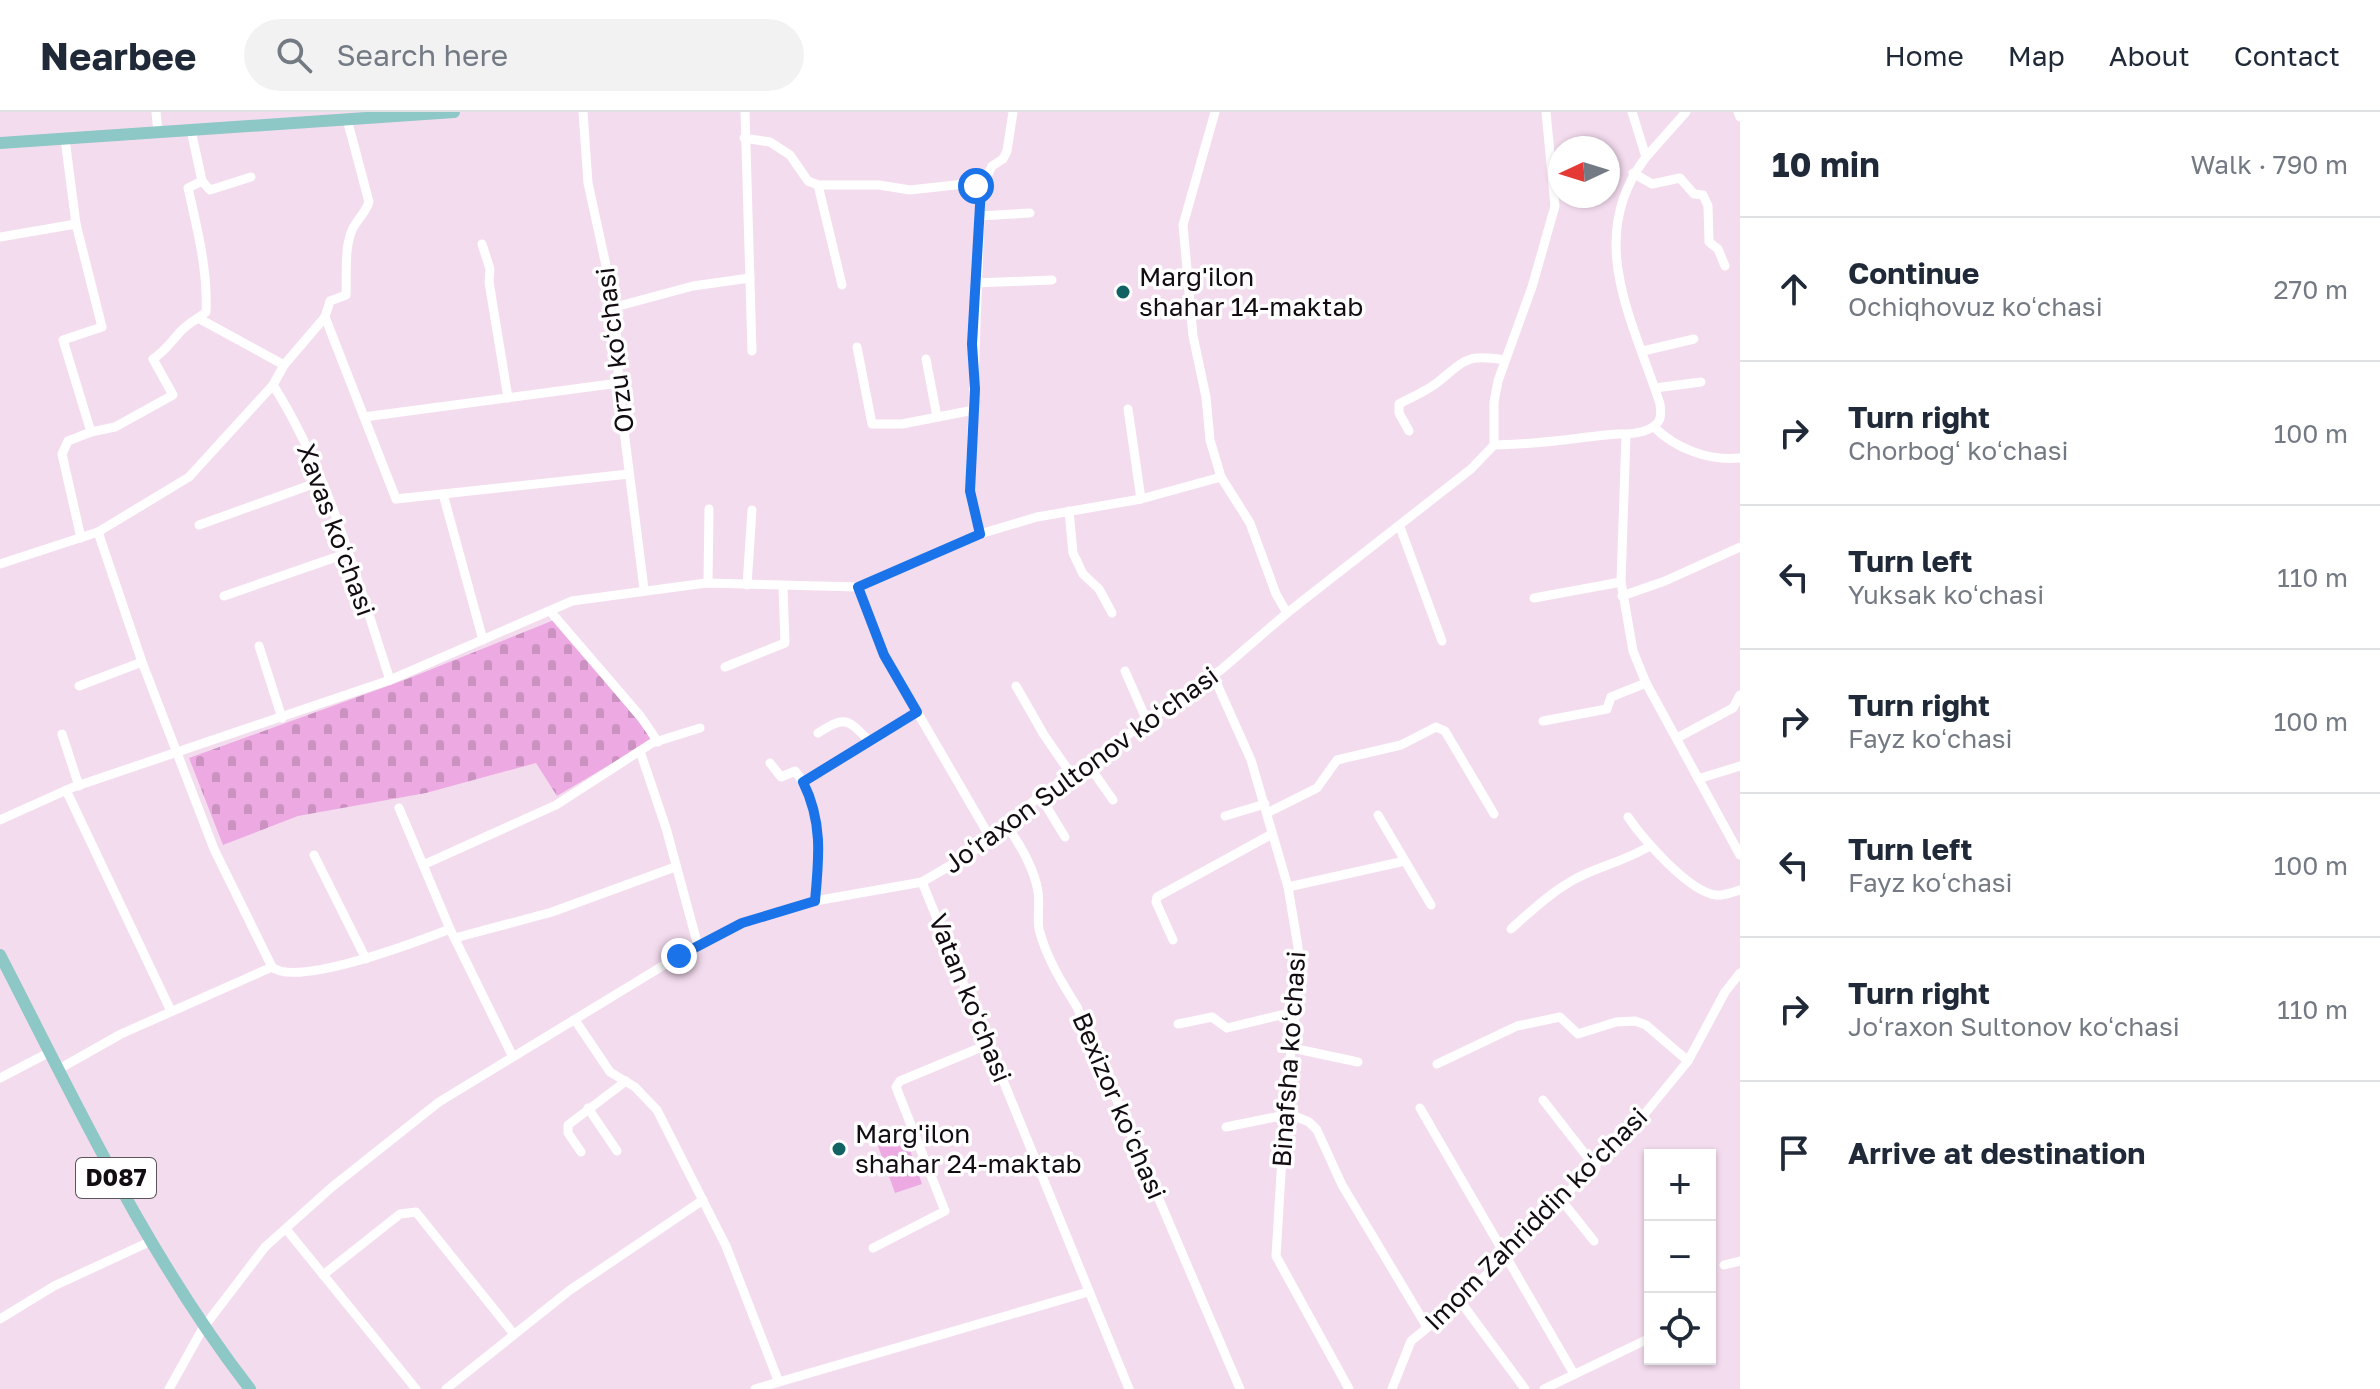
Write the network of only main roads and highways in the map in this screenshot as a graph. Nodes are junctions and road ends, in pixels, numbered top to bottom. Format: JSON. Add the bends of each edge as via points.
{"nodes":[{"id":1,"x":454,"y":112,"type":"edge"},
{"id":2,"x":299,"y":117,"type":"edge"},
{"id":3,"x":354,"y":117,"type":"edge"},
{"id":4,"x":0,"y":143,"type":"edge"},
{"id":5,"x":0,"y":955,"type":"edge"},
{"id":6,"x":250,"y":1389,"type":"edge"}],
"edges":[{"from":1,"to":3,"type":"main road"},
{"from":2,"to":3,"type":"main road"},
{"from":2,"to":4,"type":"main road"},
{"from":5,"to":6,"type":"main road","number":"D087","via":[[149,1242],[203,1328]]}]}
